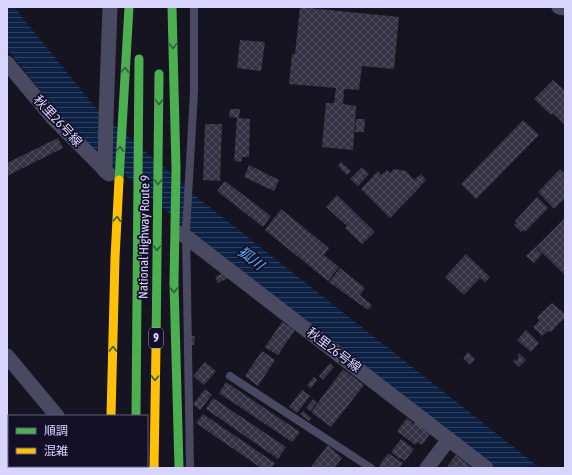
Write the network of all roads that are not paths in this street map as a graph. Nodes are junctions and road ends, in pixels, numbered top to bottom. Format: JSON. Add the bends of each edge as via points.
{"nodes":[{"id":1,"x":110,"y":7,"type":"edge"},
{"id":2,"x":129,"y":7,"type":"edge"},
{"id":3,"x":172,"y":7,"type":"edge"},
{"id":4,"x":194,"y":7,"type":"edge"},
{"id":5,"x":559,"y":7,"type":"edge"},
{"id":6,"x":565,"y":8,"type":"edge"},
{"id":7,"x":140,"y":53,"type":"dead end"},
{"id":8,"x":7,"y":63,"type":"edge"},
{"id":9,"x":159,"y":65,"type":"dead end"},
{"id":10,"x":110,"y":172,"type":"junction"},
{"id":11,"x":182,"y":231,"type":"junction"},
{"id":12,"x":7,"y":356,"type":"edge"},
{"id":13,"x":230,"y":376,"type":"dead end"},
{"id":14,"x":178,"y":412,"type":"junction"},
{"id":15,"x":56,"y":415,"type":"edge"},
{"id":16,"x":111,"y":415,"type":"edge"},
{"id":17,"x":136,"y":415,"type":"edge"},
{"id":18,"x":450,"y":439,"type":"junction"},
{"id":19,"x":154,"y":468,"type":"edge"},
{"id":20,"x":179,"y":468,"type":"edge"},
{"id":21,"x":182,"y":468,"type":"edge"},
{"id":22,"x":190,"y":468,"type":"edge"},
{"id":23,"x":371,"y":468,"type":"edge"},
{"id":24,"x":427,"y":468,"type":"edge"},
{"id":25,"x":486,"y":468,"type":"edge"}],
"edges":[{"from":1,"to":10,"type":"street","via":[[106,117]]},
{"from":10,"to":2,"type":"highway","one_way":true,"via":[[121,123]]},
{"from":3,"to":11,"type":"highway","one_way":true,"via":[[176,169]]},
{"from":4,"to":11,"type":"lane","via":[[194,92],[189,185]]},
{"from":5,"to":6,"type":"street"},
{"from":7,"to":17,"type":"highway","name":"National Highway Route 9","number":"9"},
{"from":8,"to":10,"type":"street","name":"秋里26号線","via":[[54,118]]},
{"from":9,"to":19,"type":"highway","name":"National Highway Route 9","number":"9","one_way":true},
{"from":16,"to":10,"type":"highway","one_way":true,"via":[[115,259]]},
{"from":11,"to":14,"type":"highway","one_way":true,"via":[[174,283]]},
{"from":11,"to":18,"type":"street","name":"秋里26号線"},
{"from":11,"to":22,"type":"lane"},
{"from":12,"to":15,"type":"street"},
{"from":13,"to":23,"type":"lane"},
{"from":14,"to":20,"type":"highway"},
{"from":14,"to":21,"type":"highway"},
{"from":18,"to":24,"type":"street"},
{"from":18,"to":25,"type":"street","name":"秋里26号線"}]}
